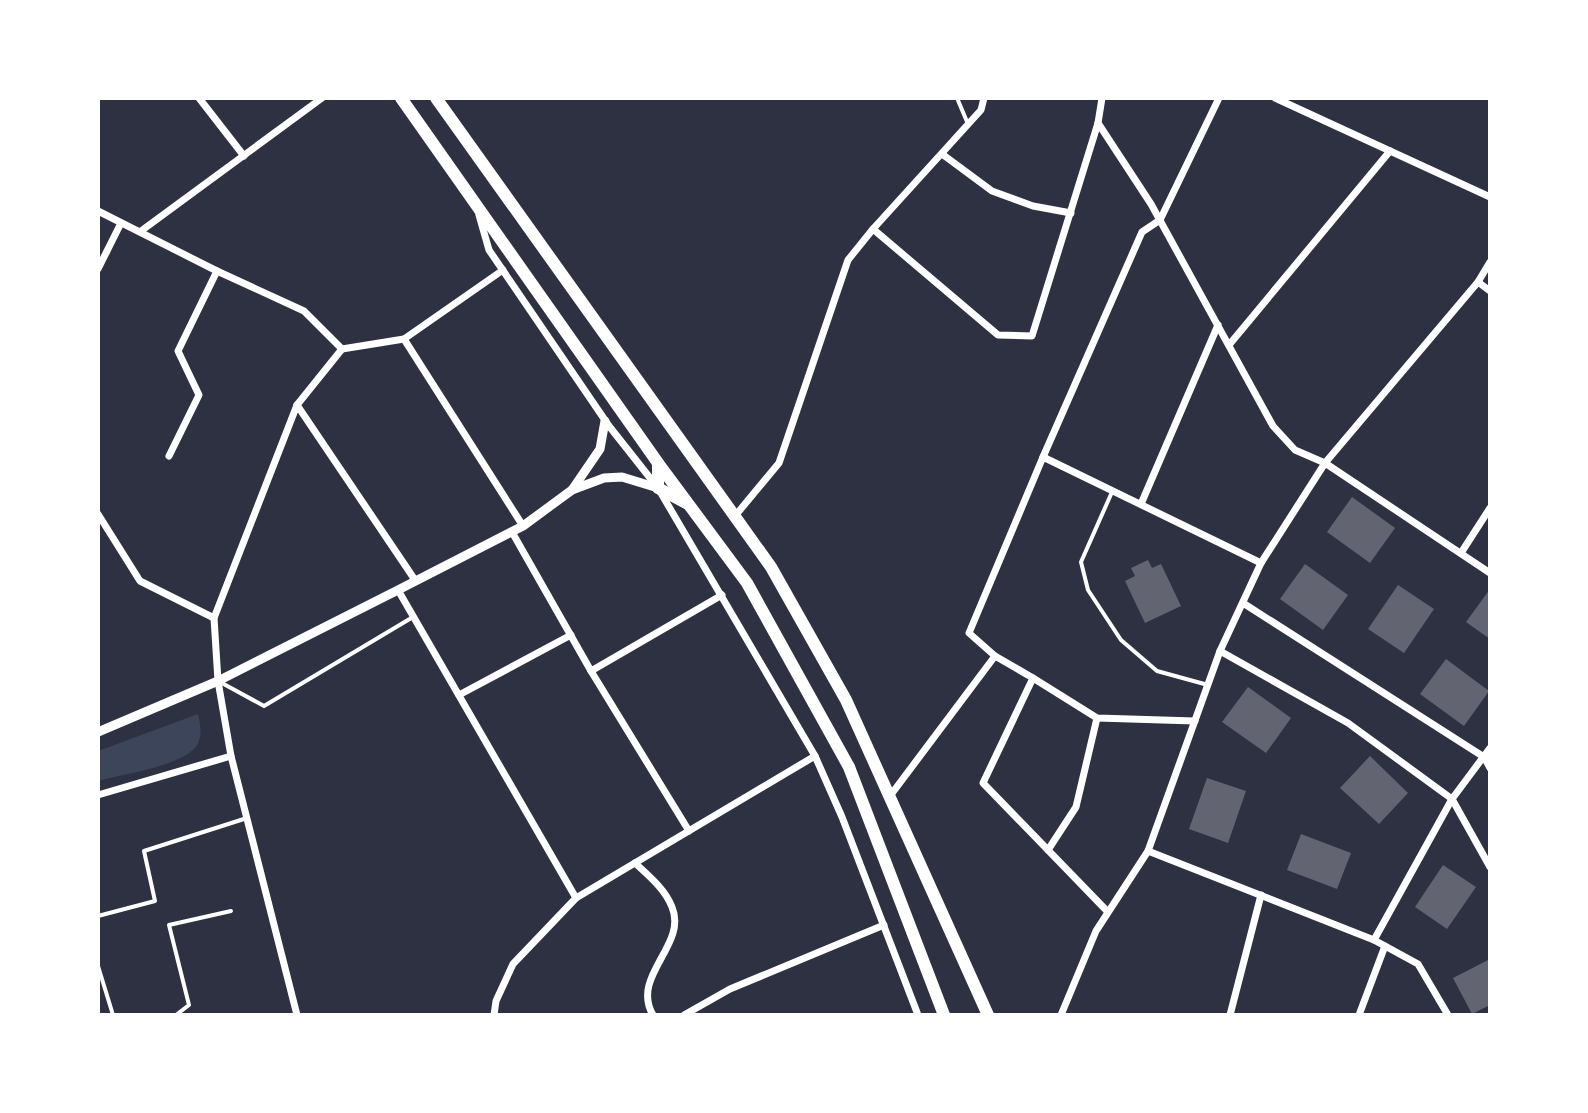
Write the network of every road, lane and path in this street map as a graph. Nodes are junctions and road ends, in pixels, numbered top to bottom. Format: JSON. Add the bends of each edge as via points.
{"nodes":[{"id":1,"x":199,"y":98,"type":"edge"},
{"id":2,"x":322,"y":98,"type":"edge"},
{"id":3,"x":401,"y":98,"type":"edge"},
{"id":4,"x":436,"y":98,"type":"edge"},
{"id":5,"x":957,"y":98,"type":"edge"},
{"id":6,"x":984,"y":98,"type":"edge"},
{"id":7,"x":1102,"y":98,"type":"edge"},
{"id":8,"x":1219,"y":98,"type":"edge"},
{"id":9,"x":1275,"y":98,"type":"edge"},
{"id":10,"x":1098,"y":123,"type":"junction"},
{"id":11,"x":968,"y":124,"type":"junction"},
{"id":12,"x":1390,"y":151,"type":"junction"},
{"id":13,"x":942,"y":154,"type":"junction"},
{"id":14,"x":244,"y":156,"type":"junction"},
{"id":15,"x":1490,"y":197,"type":"edge"},
{"id":16,"x":475,"y":201,"type":"junction"},
{"id":17,"x":98,"y":211,"type":"edge"},
{"id":18,"x":1071,"y":213,"type":"junction"},
{"id":19,"x":1160,"y":220,"type":"junction"},
{"id":20,"x":121,"y":223,"type":"junction"},
{"id":21,"x":873,"y":229,"type":"junction"},
{"id":22,"x":141,"y":231,"type":"junction"},
{"id":23,"x":1490,"y":262,"type":"edge"},
{"id":24,"x":98,"y":269,"type":"edge"},
{"id":25,"x":503,"y":270,"type":"junction"},
{"id":26,"x":217,"y":271,"type":"junction"},
{"id":27,"x":1478,"y":282,"type":"junction"},
{"id":28,"x":1490,"y":291,"type":"edge"},
{"id":29,"x":1218,"y":325,"type":"junction"},
{"id":30,"x":404,"y":339,"type":"junction"},
{"id":31,"x":1229,"y":345,"type":"junction"},
{"id":32,"x":342,"y":349,"type":"junction"},
{"id":33,"x":297,"y":405,"type":"junction"},
{"id":34,"x":605,"y":421,"type":"junction"},
{"id":35,"x":169,"y":456,"type":"dead end"},
{"id":36,"x":1043,"y":457,"type":"junction"},
{"id":37,"x":658,"y":463,"type":"junction"},
{"id":38,"x":1325,"y":463,"type":"junction"},
{"id":39,"x":658,"y":488,"type":"junction"},
{"id":40,"x":572,"y":490,"type":"junction"},
{"id":41,"x":1113,"y":491,"type":"junction"},
{"id":42,"x":1141,"y":504,"type":"junction"},
{"id":43,"x":689,"y":505,"type":"junction"},
{"id":44,"x":1490,"y":508,"type":"edge"},
{"id":45,"x":98,"y":514,"type":"edge"},
{"id":46,"x":735,"y":516,"type":"junction"},
{"id":47,"x":523,"y":526,"type":"junction"},
{"id":48,"x":512,"y":532,"type":"junction"},
{"id":49,"x":1461,"y":553,"type":"junction"},
{"id":50,"x":1261,"y":563,"type":"junction"},
{"id":51,"x":1490,"y":573,"type":"edge"},
{"id":52,"x":415,"y":580,"type":"junction"},
{"id":53,"x":398,"y":590,"type":"junction"},
{"id":54,"x":722,"y":595,"type":"junction"},
{"id":55,"x":1243,"y":603,"type":"junction"},
{"id":56,"x":413,"y":616,"type":"junction"},
{"id":57,"x":214,"y":618,"type":"junction"},
{"id":58,"x":571,"y":635,"type":"junction"},
{"id":59,"x":1220,"y":651,"type":"junction"},
{"id":60,"x":995,"y":656,"type":"junction"},
{"id":61,"x":591,"y":671,"type":"junction"},
{"id":62,"x":1033,"y":678,"type":"junction"},
{"id":63,"x":218,"y":681,"type":"junction"},
{"id":64,"x":1208,"y":685,"type":"junction"},
{"id":65,"x":459,"y":695,"type":"junction"},
{"id":66,"x":1097,"y":718,"type":"junction"},
{"id":67,"x":1195,"y":721,"type":"junction"},
{"id":68,"x":98,"y":732,"type":"edge"},
{"id":69,"x":1490,"y":748,"type":"edge"},
{"id":70,"x":231,"y":756,"type":"junction"},
{"id":71,"x":815,"y":756,"type":"junction"},
{"id":72,"x":1484,"y":757,"type":"junction"},
{"id":73,"x":1490,"y":768,"type":"edge"},
{"id":74,"x":98,"y":795,"type":"edge"},
{"id":75,"x":890,"y":796,"type":"junction"},
{"id":76,"x":1452,"y":799,"type":"junction"},
{"id":77,"x":247,"y":818,"type":"junction"},
{"id":78,"x":689,"y":831,"type":"junction"},
{"id":79,"x":1048,"y":850,"type":"junction"},
{"id":80,"x":1148,"y":851,"type":"junction"},
{"id":81,"x":635,"y":863,"type":"junction"},
{"id":82,"x":1490,"y":867,"type":"edge"},
{"id":83,"x":1261,"y":895,"type":"junction"},
{"id":84,"x":576,"y":898,"type":"junction"},
{"id":85,"x":231,"y":911,"type":"dead end"},
{"id":86,"x":1107,"y":911,"type":"junction"},
{"id":87,"x":98,"y":916,"type":"edge"},
{"id":88,"x":884,"y":925,"type":"junction"},
{"id":89,"x":1374,"y":940,"type":"junction"},
{"id":90,"x":1385,"y":946,"type":"junction"},
{"id":91,"x":98,"y":966,"type":"edge"},
{"id":92,"x":296,"y":1014,"type":"edge"},
{"id":93,"x":113,"y":1015,"type":"edge"},
{"id":94,"x":176,"y":1015,"type":"edge"},
{"id":95,"x":494,"y":1015,"type":"edge"},
{"id":96,"x":653,"y":1015,"type":"edge"},
{"id":97,"x":684,"y":1015,"type":"edge"},
{"id":98,"x":918,"y":1015,"type":"edge"},
{"id":99,"x":944,"y":1015,"type":"edge"},
{"id":100,"x":988,"y":1015,"type":"edge"},
{"id":101,"x":1061,"y":1015,"type":"edge"},
{"id":102,"x":1230,"y":1015,"type":"edge"},
{"id":103,"x":1359,"y":1015,"type":"edge"},
{"id":104,"x":1448,"y":1015,"type":"edge"}],
"edges":[{"from":1,"to":14,"type":"street"},
{"from":2,"to":14,"type":"street"},
{"from":3,"to":16,"type":"highway"},
{"from":4,"to":46,"type":"highway"},
{"from":5,"to":11,"type":"lane"},
{"from":6,"to":11,"type":"street"},
{"from":7,"to":10,"type":"street"},
{"from":8,"to":19,"type":"street"},
{"from":9,"to":12,"type":"street"},
{"from":10,"to":18,"type":"street"},
{"from":10,"to":19,"type":"street"},
{"from":11,"to":13,"type":"street"},
{"from":12,"to":15,"type":"street"},
{"from":12,"to":31,"type":"street"},
{"from":13,"to":18,"type":"street","via":[[992,191]]},
{"from":13,"to":21,"type":"street"},
{"from":14,"to":22,"type":"street"},
{"from":16,"to":25,"type":"street","via":[[489,250]]},
{"from":16,"to":37,"type":"highway"},
{"from":17,"to":20,"type":"street"},
{"from":18,"to":21,"type":"street","via":[[1032,336],[998,335]]},
{"from":19,"to":29,"type":"street"},
{"from":19,"to":36,"type":"street","via":[[1142,232]]},
{"from":20,"to":22,"type":"street"},
{"from":20,"to":24,"type":"street"},
{"from":21,"to":46,"type":"street","via":[[848,260],[779,463]]},
{"from":22,"to":26,"type":"street"},
{"from":23,"to":27,"type":"street"},
{"from":25,"to":30,"type":"street"},
{"from":25,"to":34,"type":"street"},
{"from":26,"to":32,"type":"street","via":[[304,311]]},
{"from":26,"to":35,"type":"street","via":[[178,351],[199,395]]},
{"from":27,"to":28,"type":"street"},
{"from":27,"to":38,"type":"street"},
{"from":29,"to":31,"type":"street"},
{"from":29,"to":42,"type":"street"},
{"from":30,"to":32,"type":"street"},
{"from":30,"to":47,"type":"street"},
{"from":31,"to":38,"type":"street","via":[[1273,426],[1295,450]]},
{"from":32,"to":33,"type":"street"},
{"from":33,"to":52,"type":"street"},
{"from":33,"to":57,"type":"street"},
{"from":34,"to":39,"type":"street"},
{"from":34,"to":40,"type":"street","via":[[600,449]]},
{"from":36,"to":41,"type":"street"},
{"from":36,"to":60,"type":"street","via":[[969,633]]},
{"from":37,"to":39,"type":"highway"},
{"from":37,"to":43,"type":"highway"},
{"from":38,"to":49,"type":"street"},
{"from":38,"to":50,"type":"street"},
{"from":39,"to":40,"type":"street","via":[[622,477]]},
{"from":39,"to":43,"type":"highway"},
{"from":39,"to":54,"type":"street"},
{"from":40,"to":47,"type":"street"},
{"from":41,"to":42,"type":"street"},
{"from":41,"to":64,"type":"lane","via":[[1081,562],[1088,590],[1121,640],[1157,671]]},
{"from":42,"to":50,"type":"street"},
{"from":43,"to":99,"type":"highway","via":[[747,583],[849,767]]},
{"from":44,"to":49,"type":"street"},
{"from":45,"to":57,"type":"street","via":[[140,581]]},
{"from":46,"to":75,"type":"highway","via":[[771,567],[846,700]]},
{"from":47,"to":48,"type":"street"},
{"from":48,"to":52,"type":"street"},
{"from":48,"to":58,"type":"street"},
{"from":49,"to":51,"type":"street"},
{"from":50,"to":55,"type":"street"},
{"from":52,"to":53,"type":"street"},
{"from":53,"to":56,"type":"street"},
{"from":53,"to":63,"type":"street"},
{"from":54,"to":61,"type":"street"},
{"from":54,"to":71,"type":"street"},
{"from":55,"to":59,"type":"street"},
{"from":55,"to":72,"type":"street"},
{"from":56,"to":63,"type":"lane","via":[[264,706]]},
{"from":56,"to":65,"type":"street"},
{"from":57,"to":63,"type":"street"},
{"from":58,"to":61,"type":"street"},
{"from":58,"to":65,"type":"street"},
{"from":59,"to":64,"type":"street"},
{"from":59,"to":76,"type":"street","via":[[1348,723]]},
{"from":60,"to":62,"type":"street"},
{"from":60,"to":75,"type":"street"},
{"from":61,"to":78,"type":"street"},
{"from":62,"to":66,"type":"street"},
{"from":62,"to":79,"type":"street","via":[[983,783]]},
{"from":63,"to":68,"type":"street"},
{"from":63,"to":70,"type":"street"},
{"from":64,"to":67,"type":"street"},
{"from":65,"to":84,"type":"street"},
{"from":66,"to":67,"type":"street"},
{"from":66,"to":79,"type":"street","via":[[1076,807]]},
{"from":67,"to":80,"type":"street"},
{"from":69,"to":72,"type":"street"},
{"from":70,"to":74,"type":"street"},
{"from":70,"to":77,"type":"street"},
{"from":71,"to":78,"type":"street"},
{"from":71,"to":88,"type":"street"},
{"from":72,"to":73,"type":"street"},
{"from":72,"to":76,"type":"street"},
{"from":75,"to":100,"type":"highway"},
{"from":76,"to":82,"type":"street"},
{"from":76,"to":89,"type":"street"},
{"from":77,"to":87,"type":"lane","via":[[144,851],[155,901]]},
{"from":77,"to":92,"type":"street"},
{"from":78,"to":81,"type":"street"},
{"from":79,"to":86,"type":"street"},
{"from":80,"to":83,"type":"street"},
{"from":80,"to":86,"type":"street"},
{"from":81,"to":84,"type":"street"},
{"from":81,"to":96,"type":"street","via":[[663,891],[675,917],[675,931],[649,981]]},
{"from":83,"to":89,"type":"street"},
{"from":83,"to":102,"type":"street"},
{"from":84,"to":95,"type":"street","via":[[513,964]]},
{"from":85,"to":94,"type":"lane","via":[[169,925],[189,1005]]},
{"from":86,"to":101,"type":"street"},
{"from":88,"to":97,"type":"street","via":[[730,989]]},
{"from":88,"to":98,"type":"street"},
{"from":89,"to":90,"type":"street"},
{"from":90,"to":103,"type":"street"},
{"from":90,"to":104,"type":"street","via":[[1418,964]]},
{"from":91,"to":93,"type":"lane"}]}
